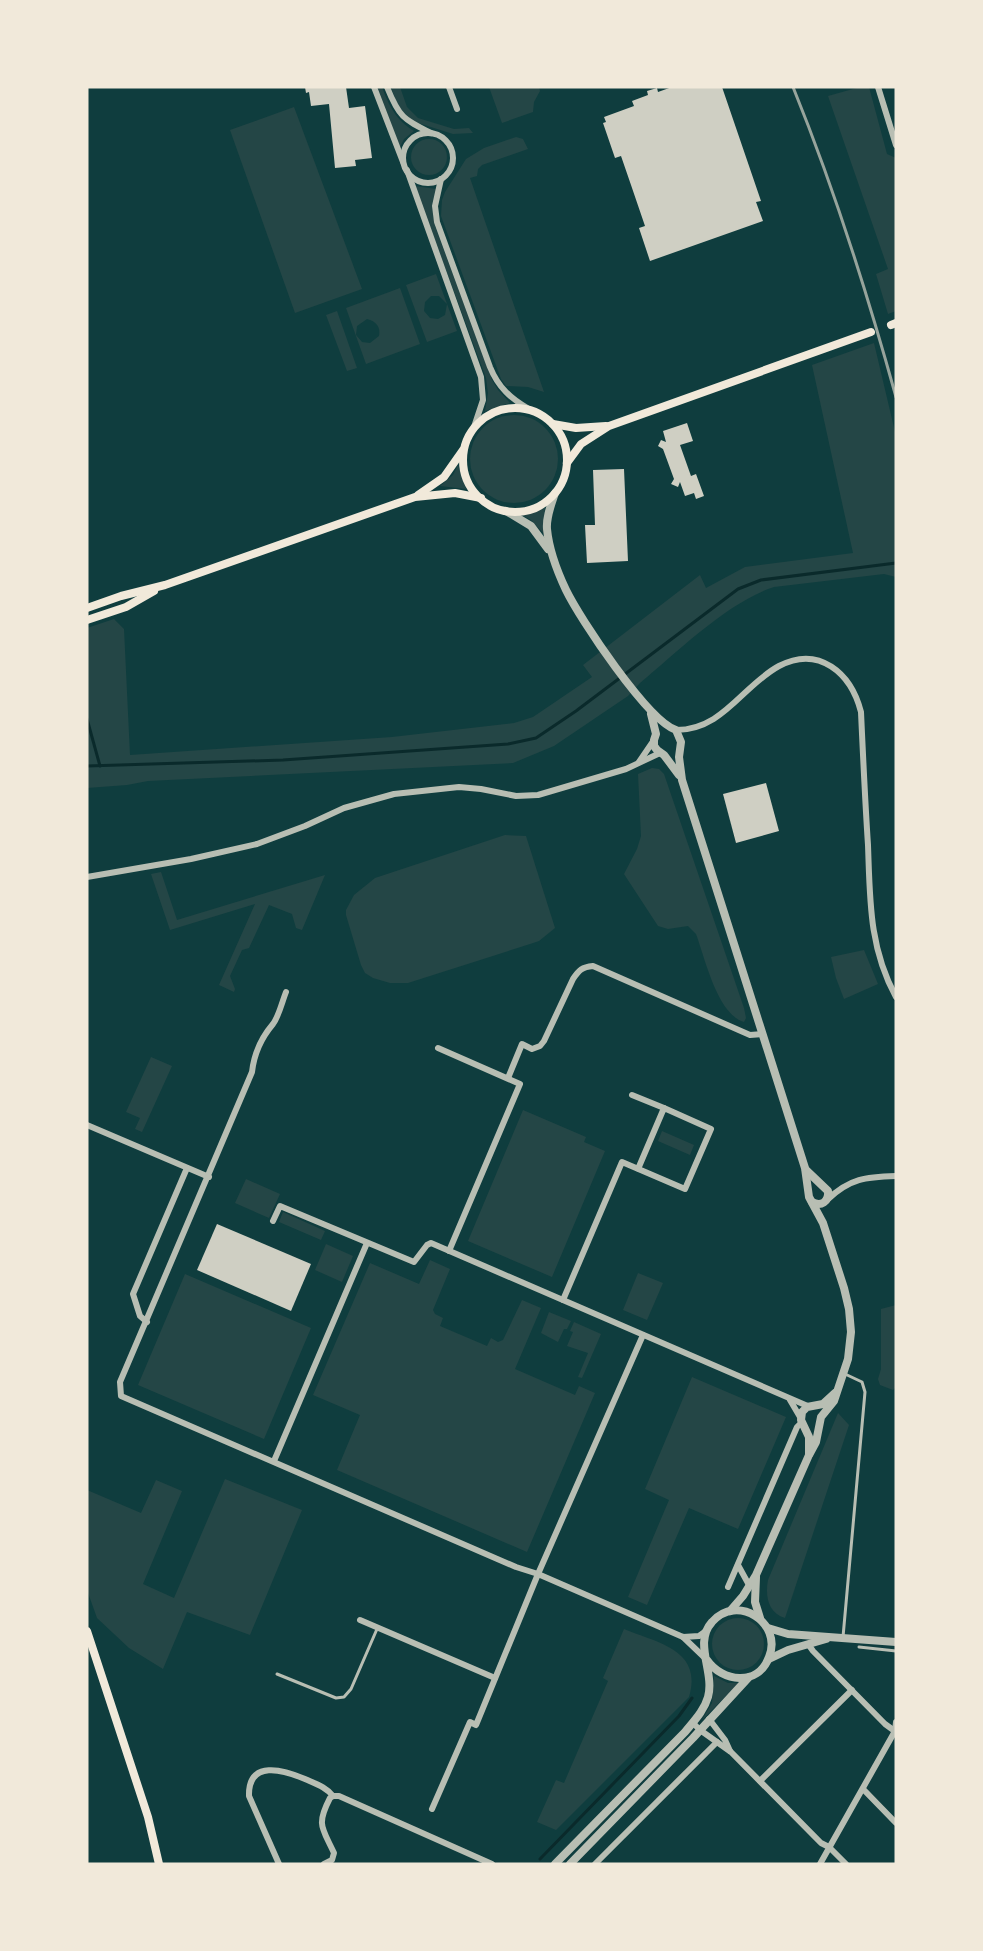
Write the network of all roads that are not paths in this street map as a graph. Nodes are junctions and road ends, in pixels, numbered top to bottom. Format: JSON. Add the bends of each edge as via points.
{"nodes":[{"id":1,"x":374,"y":87,"type":"edge"},
{"id":2,"x":387,"y":87,"type":"edge"},
{"id":3,"x":449,"y":87,"type":"edge"},
{"id":4,"x":878,"y":87,"type":"edge"},
{"id":5,"x":457,"y":109,"type":"dead end"},
{"id":6,"x":432,"y":134,"type":"junction"},
{"id":7,"x":896,"y":145,"type":"edge"},
{"id":8,"x":404,"y":162,"type":"junction"},
{"id":9,"x":406,"y":170,"type":"junction"},
{"id":10,"x":441,"y":179,"type":"junction"},
{"id":11,"x":871,"y":332,"type":"dead end"},
{"id":12,"x":529,"y":410,"type":"junction"},
{"id":13,"x":553,"y":424,"type":"junction"},
{"id":14,"x":609,"y":426,"type":"junction"},
{"id":15,"x":474,"y":428,"type":"junction"},
{"id":16,"x":465,"y":447,"type":"junction"},
{"id":17,"x":567,"y":463,"type":"junction"},
{"id":18,"x":555,"y":493,"type":"junction"},
{"id":19,"x":415,"y":497,"type":"junction"},
{"id":20,"x":481,"y":498,"type":"junction"},
{"id":21,"x":506,"y":511,"type":"junction"},
{"id":22,"x":552,"y":555,"type":"junction"},
{"id":23,"x":165,"y":585,"type":"junction"},
{"id":24,"x":87,"y":608,"type":"edge"},
{"id":25,"x":87,"y":620,"type":"edge"},
{"id":26,"x":649,"y":710,"type":"junction"},
{"id":27,"x":672,"y":729,"type":"junction"},
{"id":28,"x":655,"y":737,"type":"junction"},
{"id":29,"x":679,"y":749,"type":"junction"},
{"id":30,"x":662,"y":754,"type":"junction"},
{"id":31,"x":637,"y":764,"type":"junction"},
{"id":32,"x":682,"y":780,"type":"junction"},
{"id":33,"x":87,"y":877,"type":"edge"},
{"id":34,"x":286,"y":992,"type":"dead end"},
{"id":35,"x":896,"y":997,"type":"edge"},
{"id":36,"x":763,"y":1034,"type":"junction"},
{"id":37,"x":438,"y":1048,"type":"dead end"},
{"id":38,"x":508,"y":1078,"type":"junction"},
{"id":39,"x":632,"y":1095,"type":"dead end"},
{"id":40,"x":664,"y":1108,"type":"junction"},
{"id":41,"x":87,"y":1125,"type":"edge"},
{"id":42,"x":187,"y":1168,"type":"junction"},
{"id":43,"x":638,"y":1169,"type":"junction"},
{"id":44,"x":806,"y":1170,"type":"junction"},
{"id":45,"x":896,"y":1176,"type":"edge"},
{"id":46,"x":209,"y":1177,"type":"junction"},
{"id":47,"x":822,"y":1185,"type":"junction"},
{"id":48,"x":811,"y":1198,"type":"junction"},
{"id":49,"x":826,"y":1201,"type":"junction"},
{"id":50,"x":273,"y":1221,"type":"dead end"},
{"id":51,"x":823,"y":1223,"type":"junction"},
{"id":52,"x":367,"y":1243,"type":"junction"},
{"id":53,"x":449,"y":1251,"type":"junction"},
{"id":54,"x":563,"y":1300,"type":"junction"},
{"id":55,"x":147,"y":1322,"type":"junction"},
{"id":56,"x":643,"y":1335,"type":"junction"},
{"id":57,"x":843,"y":1373,"type":"junction"},
{"id":58,"x":835,"y":1393,"type":"junction"},
{"id":59,"x":790,"y":1399,"type":"junction"},
{"id":60,"x":812,"y":1407,"type":"junction"},
{"id":61,"x":820,"y":1421,"type":"junction"},
{"id":62,"x":802,"y":1422,"type":"junction"},
{"id":63,"x":809,"y":1455,"type":"junction"},
{"id":64,"x":274,"y":1461,"type":"junction"},
{"id":65,"x":738,"y":1565,"type":"junction"},
{"id":66,"x":538,"y":1574,"type":"junction"},
{"id":67,"x":756,"y":1575,"type":"junction"},
{"id":68,"x":749,"y":1586,"type":"junction"},
{"id":69,"x":728,"y":1587,"type":"dead end"},
{"id":70,"x":730,"y":1611,"type":"junction"},
{"id":71,"x":761,"y":1619,"type":"junction"},
{"id":72,"x":360,"y":1620,"type":"dead end"},
{"id":73,"x":378,"y":1627,"type":"junction"},
{"id":74,"x":768,"y":1628,"type":"junction"},
{"id":75,"x":87,"y":1631,"type":"edge"},
{"id":76,"x":706,"y":1631,"type":"junction"},
{"id":77,"x":682,"y":1637,"type":"junction"},
{"id":78,"x":830,"y":1638,"type":"junction"},
{"id":79,"x":842,"y":1639,"type":"junction"},
{"id":80,"x":896,"y":1642,"type":"edge"},
{"id":81,"x":808,"y":1644,"type":"junction"},
{"id":82,"x":859,"y":1647,"type":"dead end"},
{"id":83,"x":896,"y":1651,"type":"edge"},
{"id":84,"x":769,"y":1659,"type":"junction"},
{"id":85,"x":707,"y":1660,"type":"junction"},
{"id":86,"x":277,"y":1674,"type":"dead end"},
{"id":87,"x":749,"y":1677,"type":"junction"},
{"id":88,"x":495,"y":1678,"type":"junction"},
{"id":89,"x":852,"y":1690,"type":"junction"},
{"id":90,"x":709,"y":1719,"type":"junction"},
{"id":91,"x":896,"y":1722,"type":"edge"},
{"id":92,"x":693,"y":1723,"type":"junction"},
{"id":93,"x":700,"y":1730,"type":"junction"},
{"id":94,"x":895,"y":1731,"type":"edge"},
{"id":95,"x":717,"y":1742,"type":"junction"},
{"id":96,"x":730,"y":1752,"type":"junction"},
{"id":97,"x":760,"y":1781,"type":"junction"},
{"id":98,"x":863,"y":1789,"type":"junction"},
{"id":99,"x":333,"y":1796,"type":"junction"},
{"id":100,"x":432,"y":1809,"type":"dead end"},
{"id":101,"x":896,"y":1823,"type":"edge"},
{"id":102,"x":829,"y":1847,"type":"junction"},
{"id":103,"x":159,"y":1864,"type":"edge"},
{"id":104,"x":279,"y":1864,"type":"edge"},
{"id":105,"x":324,"y":1864,"type":"edge"},
{"id":106,"x":490,"y":1864,"type":"edge"},
{"id":107,"x":555,"y":1864,"type":"edge"},
{"id":108,"x":570,"y":1864,"type":"edge"},
{"id":109,"x":595,"y":1864,"type":"edge"},
{"id":110,"x":820,"y":1864,"type":"edge"},
{"id":111,"x":846,"y":1864,"type":"edge"}],
"edges":[{"from":1,"to":8,"type":"street"},
{"from":2,"to":6,"type":"street","via":[[399,114]]},
{"from":3,"to":5,"type":"street"},
{"from":4,"to":7,"type":"street"},
{"from":6,"to":8,"type":"street","via":[[411,141],[405,149]]},
{"from":6,"to":10,"type":"street","via":[[444,140],[452,153],[451,169]]},
{"from":8,"to":9,"type":"street"},
{"from":9,"to":10,"type":"street","via":[[422,182]]},
{"from":9,"to":15,"type":"street","via":[[481,377],[483,400]]},
{"from":10,"to":12,"type":"street","via":[[435,206],[437,222],[490,367],[504,391]]},
{"from":11,"to":14,"type":"main road"},
{"from":12,"to":13,"type":"main road"},
{"from":12,"to":15,"type":"main road","via":[[500,410]]},
{"from":13,"to":14,"type":"main road","via":[[576,428]]},
{"from":13,"to":17,"type":"main road","via":[[564,442]]},
{"from":14,"to":17,"type":"main road","via":[[581,444]]},
{"from":15,"to":16,"type":"main road"},
{"from":16,"to":19,"type":"main road","via":[[444,477]]},
{"from":16,"to":20,"type":"main road","via":[[466,475]]},
{"from":17,"to":18,"type":"main road"},
{"from":18,"to":21,"type":"main road","via":[[531,509]]},
{"from":18,"to":22,"type":"street","via":[[547,523]]},
{"from":19,"to":20,"type":"main road","via":[[455,493]]},
{"from":19,"to":23,"type":"main road"},
{"from":20,"to":21,"type":"main road"},
{"from":21,"to":22,"type":"street","via":[[531,526]]},
{"from":22,"to":26,"type":"street","via":[[573,603]]},
{"from":23,"to":24,"type":"main road"},
{"from":23,"to":25,"type":"main road","via":[[126,607]]},
{"from":26,"to":27,"type":"street"},
{"from":26,"to":28,"type":"street"},
{"from":27,"to":28,"type":"street","via":[[661,729]]},
{"from":27,"to":29,"type":"street","via":[[680,738]]},
{"from":27,"to":35,"type":"street","via":[[696,728],[718,717],[778,667],[796,660],[829,664],[843,675],[861,711],[874,941]]},
{"from":28,"to":30,"type":"street","via":[[654,746]]},
{"from":28,"to":31,"type":"street"},
{"from":29,"to":30,"type":"street","via":[[673,754]]},
{"from":29,"to":32,"type":"street"},
{"from":30,"to":31,"type":"street"},
{"from":30,"to":32,"type":"street"},
{"from":31,"to":33,"type":"street","via":[[538,795],[516,796],[459,787],[394,794],[344,808],[257,844]]},
{"from":32,"to":36,"type":"street"},
{"from":34,"to":46,"type":"street","via":[[253,1061]]},
{"from":36,"to":38,"type":"street","via":[[750,1035],[593,966],[587,967],[573,979],[540,1046],[522,1044]]},
{"from":36,"to":44,"type":"street"},
{"from":37,"to":38,"type":"street"},
{"from":38,"to":53,"type":"street","via":[[520,1084]]},
{"from":39,"to":40,"type":"street"},
{"from":40,"to":43,"type":"street"},
{"from":40,"to":43,"type":"street","via":[[711,1129],[685,1189]]},
{"from":41,"to":42,"type":"street"},
{"from":42,"to":46,"type":"street"},
{"from":42,"to":55,"type":"street","via":[[133,1294],[140,1316]]},
{"from":43,"to":54,"type":"street","via":[[622,1162]]},
{"from":44,"to":47,"type":"street"},
{"from":44,"to":48,"type":"street"},
{"from":45,"to":49,"type":"street","via":[[853,1181]]},
{"from":46,"to":55,"type":"street"},
{"from":47,"to":48,"type":"street","via":[[813,1186]]},
{"from":47,"to":49,"type":"street","via":[[828,1191]]},
{"from":48,"to":49,"type":"street","via":[[818,1204]]},
{"from":48,"to":51,"type":"street"},
{"from":49,"to":51,"type":"street"},
{"from":50,"to":52,"type":"street","via":[[280,1206]]},
{"from":51,"to":57,"type":"street","via":[[850,1319]]},
{"from":52,"to":53,"type":"street","via":[[414,1262],[431,1243]]},
{"from":52,"to":64,"type":"street"},
{"from":53,"to":54,"type":"street"},
{"from":54,"to":56,"type":"street"},
{"from":55,"to":64,"type":"street","via":[[120,1382],[123,1398]]},
{"from":56,"to":59,"type":"street"},
{"from":56,"to":66,"type":"street"},
{"from":57,"to":58,"type":"street"},
{"from":57,"to":79,"type":"lane","via":[[862,1382],[866,1392]]},
{"from":58,"to":60,"type":"street","via":[[826,1402]]},
{"from":58,"to":61,"type":"street"},
{"from":59,"to":60,"type":"street"},
{"from":59,"to":62,"type":"street"},
{"from":60,"to":61,"type":"street","via":[[819,1411]]},
{"from":60,"to":62,"type":"street","via":[[803,1410]]},
{"from":61,"to":62,"type":"street","via":[[812,1428]]},
{"from":61,"to":63,"type":"street"},
{"from":62,"to":63,"type":"street","via":[[809,1437]]},
{"from":62,"to":65,"type":"street"},
{"from":63,"to":67,"type":"street"},
{"from":64,"to":66,"type":"street"},
{"from":65,"to":68,"type":"street"},
{"from":65,"to":69,"type":"street"},
{"from":66,"to":77,"type":"street"},
{"from":66,"to":88,"type":"street"},
{"from":67,"to":68,"type":"street"},
{"from":67,"to":71,"type":"street","via":[[754,1602]]},
{"from":68,"to":70,"type":"street"},
{"from":70,"to":71,"type":"street","via":[[741,1610]]},
{"from":70,"to":76,"type":"street","via":[[711,1622]]},
{"from":71,"to":74,"type":"street"},
{"from":72,"to":73,"type":"street"},
{"from":73,"to":86,"type":"lane","via":[[344,1697],[336,1698]]},
{"from":73,"to":88,"type":"street"},
{"from":74,"to":78,"type":"street"},
{"from":74,"to":84,"type":"street","via":[[772,1649]]},
{"from":75,"to":103,"type":"main road","via":[[148,1817]]},
{"from":76,"to":77,"type":"street","via":[[699,1636]]},
{"from":76,"to":85,"type":"street","via":[[703,1641]]},
{"from":77,"to":85,"type":"street"},
{"from":78,"to":79,"type":"street"},
{"from":78,"to":81,"type":"street"},
{"from":79,"to":80,"type":"street"},
{"from":81,"to":84,"type":"street"},
{"from":81,"to":89,"type":"street"},
{"from":82,"to":83,"type":"lane"},
{"from":84,"to":87,"type":"street"},
{"from":85,"to":87,"type":"street","via":[[729,1678]]},
{"from":85,"to":92,"type":"street","via":[[707,1698]]},
{"from":87,"to":90,"type":"street"},
{"from":88,"to":100,"type":"street","via":[[476,1725],[470,1722]]},
{"from":89,"to":94,"type":"street"},
{"from":89,"to":97,"type":"street"},
{"from":90,"to":93,"type":"street"},
{"from":90,"to":96,"type":"street","via":[[726,1740]]},
{"from":91,"to":94,"type":"street"},
{"from":92,"to":93,"type":"street"},
{"from":92,"to":107,"type":"street"},
{"from":93,"to":95,"type":"street"},
{"from":93,"to":108,"type":"street"},
{"from":94,"to":98,"type":"street"},
{"from":95,"to":96,"type":"street"},
{"from":95,"to":109,"type":"street"},
{"from":96,"to":97,"type":"street"},
{"from":97,"to":102,"type":"street"},
{"from":98,"to":101,"type":"street"},
{"from":98,"to":102,"type":"street"},
{"from":99,"to":104,"type":"street","via":[[284,1770],[270,1769],[254,1778],[249,1788],[250,1802]]},
{"from":99,"to":105,"type":"street","via":[[321,1820],[334,1854]]},
{"from":99,"to":106,"type":"street"},
{"from":102,"to":110,"type":"street"},
{"from":102,"to":111,"type":"street"}]}
